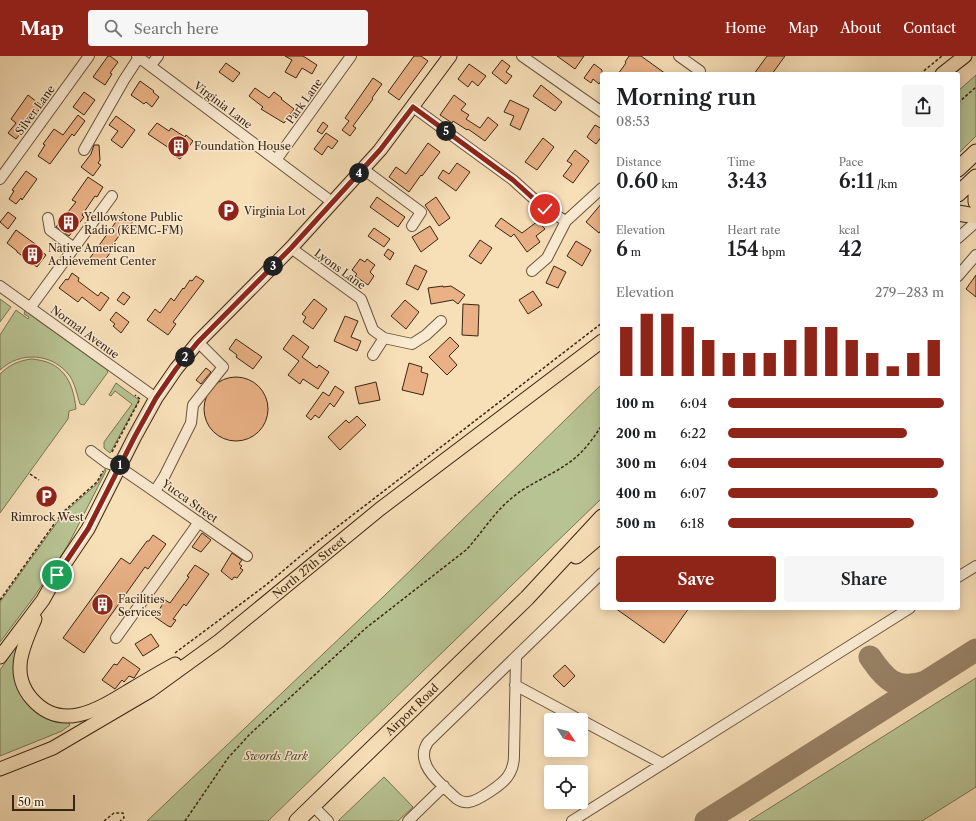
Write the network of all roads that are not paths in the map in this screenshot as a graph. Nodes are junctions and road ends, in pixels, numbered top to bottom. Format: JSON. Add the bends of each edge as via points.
{"nodes":[{"id":1,"x":89,"y":56,"type":"edge"},
{"id":2,"x":158,"y":56,"type":"edge"},
{"id":3,"x":351,"y":56,"type":"edge"},
{"id":4,"x":450,"y":56,"type":"edge"},
{"id":5,"x":522,"y":56,"type":"edge"},
{"id":6,"x":679,"y":56,"type":"edge"},
{"id":7,"x":965,"y":56,"type":"edge"},
{"id":8,"x":138,"y":57,"type":"edge"},
{"id":9,"x":151,"y":65,"type":"junction"},
{"id":10,"x":700,"y":71,"type":"dead end"},
{"id":11,"x":945,"y":72,"type":"edge"},
{"id":12,"x":413,"y":107,"type":"junction"},
{"id":13,"x":600,"y":111,"type":"edge"},
{"id":14,"x":84,"y":150,"type":"dead end"},
{"id":15,"x":976,"y":152,"type":"edge"},
{"id":16,"x":276,"y":160,"type":"junction"},
{"id":17,"x":960,"y":167,"type":"edge"},
{"id":18,"x":362,"y":169,"type":"junction"},
{"id":19,"x":976,"y":177,"type":"edge"},
{"id":20,"x":0,"y":179,"type":"edge"},
{"id":21,"x":976,"y":188,"type":"edge"},
{"id":22,"x":600,"y":190,"type":"edge"},
{"id":23,"x":960,"y":192,"type":"edge"},
{"id":24,"x":112,"y":196,"type":"dead end"},
{"id":25,"x":332,"y":202,"type":"junction"},
{"id":26,"x":976,"y":202,"type":"edge"},
{"id":27,"x":960,"y":213,"type":"edge"},
{"id":28,"x":976,"y":216,"type":"edge"},
{"id":29,"x":48,"y":218,"type":"dead end"},
{"id":30,"x":566,"y":221,"type":"junction"},
{"id":31,"x":976,"y":222,"type":"edge"},
{"id":32,"x":412,"y":226,"type":"dead end"},
{"id":33,"x":960,"y":236,"type":"edge"},
{"id":34,"x":74,"y":248,"type":"junction"},
{"id":35,"x":291,"y":248,"type":"junction"},
{"id":36,"x":976,"y":255,"type":"edge"},
{"id":37,"x":532,"y":271,"type":"dead end"},
{"id":38,"x":960,"y":274,"type":"edge"},
{"id":39,"x":0,"y":286,"type":"edge"},
{"id":40,"x":30,"y":308,"type":"junction"},
{"id":41,"x":441,"y":321,"type":"dead end"},
{"id":42,"x":384,"y":338,"type":"junction"},
{"id":43,"x":198,"y":342,"type":"junction"},
{"id":44,"x":600,"y":343,"type":"edge"},
{"id":45,"x":373,"y":355,"type":"dead end"},
{"id":46,"x":156,"y":398,"type":"junction"},
{"id":47,"x":91,"y":451,"type":"dead end"},
{"id":48,"x":119,"y":468,"type":"junction"},
{"id":49,"x":155,"y":491,"type":"junction"},
{"id":50,"x":600,"y":519,"type":"edge"},
{"id":51,"x":199,"y":522,"type":"junction"},
{"id":52,"x":600,"y":536,"type":"edge"},
{"id":53,"x":247,"y":556,"type":"dead end"},
{"id":54,"x":976,"y":566,"type":"edge"},
{"id":55,"x":600,"y":575,"type":"edge"},
{"id":56,"x":960,"y":576,"type":"edge"},
{"id":57,"x":527,"y":598,"type":"junction"},
{"id":58,"x":43,"y":600,"type":"junction"},
{"id":59,"x":907,"y":610,"type":"edge"},
{"id":60,"x":116,"y":638,"type":"dead end"},
{"id":61,"x":219,"y":641,"type":"junction"},
{"id":62,"x":0,"y":648,"type":"edge"},
{"id":63,"x":0,"y":657,"type":"edge"},
{"id":64,"x":516,"y":657,"type":"junction"},
{"id":65,"x":515,"y":685,"type":"junction"},
{"id":66,"x":568,"y":713,"type":"edge"},
{"id":67,"x":588,"y":724,"type":"edge"},
{"id":68,"x":663,"y":764,"type":"junction"},
{"id":69,"x":0,"y":768,"type":"edge"},
{"id":70,"x":444,"y":786,"type":"junction"},
{"id":71,"x":313,"y":806,"type":"junction"},
{"id":72,"x":297,"y":821,"type":"edge"},
{"id":73,"x":328,"y":821,"type":"edge"},
{"id":74,"x":408,"y":821,"type":"edge"},
{"id":75,"x":572,"y":821,"type":"edge"}],
"edges":[{"from":1,"to":20,"type":"street","name":"Silver Lane"},
{"from":2,"to":9,"type":"street"},
{"from":3,"to":16,"type":"street","name":"Park Lane"},
{"from":4,"to":12,"type":"main road"},
{"from":5,"to":13,"type":"street"},
{"from":6,"to":10,"type":"street"},
{"from":7,"to":11,"type":"main road"},
{"from":8,"to":9,"type":"street","name":"Virginia Lane"},
{"from":8,"to":14,"type":"street"},
{"from":9,"to":16,"type":"street","name":"Virginia Lane"},
{"from":12,"to":18,"type":"main road"},
{"from":12,"to":30,"type":"street","via":[[513,180],[545,209]]},
{"from":15,"to":17,"type":"highway"},
{"from":16,"to":25,"type":"street","name":"Virginia Lane"},
{"from":18,"to":25,"type":"main road"},
{"from":18,"to":32,"type":"street","via":[[421,212]]},
{"from":19,"to":23,"type":"highway"},
{"from":21,"to":26,"type":"highway"},
{"from":22,"to":30,"type":"street"},
{"from":24,"to":34,"type":"street"},
{"from":25,"to":35,"type":"main road"},
{"from":27,"to":28,"type":"highway"},
{"from":29,"to":34,"type":"street","via":[[50,230]]},
{"from":30,"to":37,"type":"street","via":[[547,258]]},
{"from":31,"to":33,"type":"street"},
{"from":34,"to":40,"type":"street"},
{"from":35,"to":42,"type":"street","name":"Lyons Lane","via":[[361,298],[373,330]]},
{"from":35,"to":43,"type":"main road"},
{"from":36,"to":38,"type":"street"},
{"from":39,"to":40,"type":"street","name":"Normal Avenue"},
{"from":40,"to":46,"type":"street","name":"Normal Avenue"},
{"from":41,"to":42,"type":"street","via":[[412,344]]},
{"from":42,"to":45,"type":"street"},
{"from":43,"to":46,"type":"main road"},
{"from":43,"to":49,"type":"street","via":[[223,367],[193,405],[190,423]]},
{"from":44,"to":61,"type":"main road","name":"North 27th Street","via":[[380,509]]},
{"from":46,"to":48,"type":"main road"},
{"from":47,"to":48,"type":"street","name":"Yucca Street"},
{"from":48,"to":49,"type":"street","name":"Yucca Street"},
{"from":48,"to":58,"type":"main road","via":[[88,529]]},
{"from":49,"to":51,"type":"street","name":"Yucca Street"},
{"from":50,"to":57,"type":"highway","name":"Airport Road"},
{"from":51,"to":53,"type":"street","name":"Yucca Street"},
{"from":51,"to":60,"type":"street"},
{"from":52,"to":57,"type":"highway","name":"Airport Road"},
{"from":54,"to":56,"type":"street"},
{"from":55,"to":64,"type":"street"},
{"from":57,"to":71,"type":"highway","name":"Airport Road"},
{"from":58,"to":61,"type":"main road","via":[[22,650],[19,666],[22,683],[30,697],[40,707],[62,716],[74,716],[100,709]]},
{"from":58,"to":62,"type":"main road"},
{"from":58,"to":63,"type":"main road"},
{"from":59,"to":68,"type":"street"},
{"from":61,"to":69,"type":"main road","name":"North 27th Street","via":[[150,691],[93,725],[53,748]]},
{"from":64,"to":65,"type":"street"},
{"from":64,"to":70,"type":"street","via":[[425,747],[424,758],[428,770]]},
{"from":65,"to":66,"type":"street"},
{"from":65,"to":70,"type":"street","via":[[514,761],[508,778],[478,799],[466,802],[456,799]]},
{"from":67,"to":68,"type":"street"},
{"from":68,"to":75,"type":"street"},
{"from":70,"to":74,"type":"street"},
{"from":71,"to":72,"type":"highway","name":"Airport Road"},
{"from":71,"to":73,"type":"street"}]}
